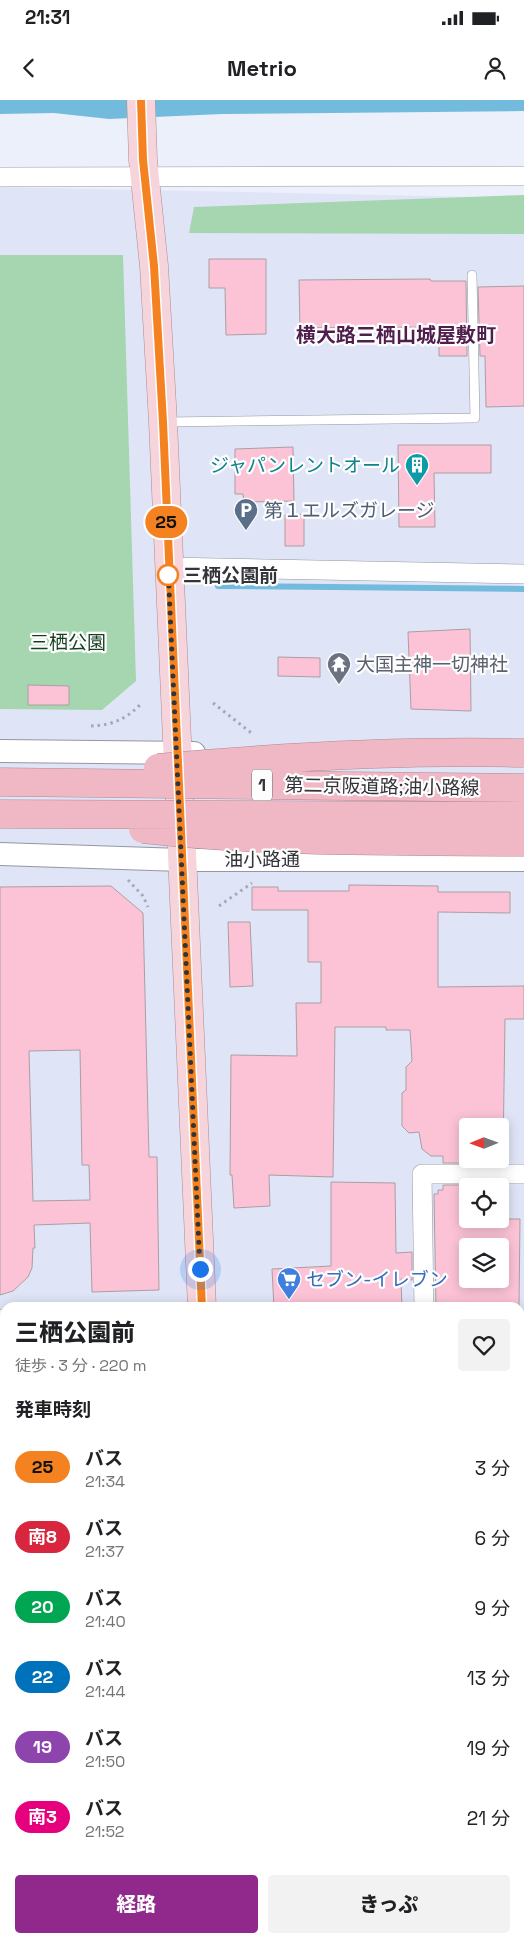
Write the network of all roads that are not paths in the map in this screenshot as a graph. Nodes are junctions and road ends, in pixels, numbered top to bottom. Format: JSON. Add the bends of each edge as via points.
{"nodes":[{"id":1,"x":141,"y":100,"type":"edge"},
{"id":2,"x":144,"y":167,"type":"junction"},
{"id":3,"x":524,"y":176,"type":"edge"},
{"id":4,"x":0,"y":177,"type":"edge"},
{"id":5,"x":472,"y":275,"type":"dead end"},
{"id":6,"x":163,"y":422,"type":"junction"},
{"id":7,"x":168,"y":567,"type":"junction"},
{"id":8,"x":524,"y":574,"type":"edge"},
{"id":9,"x":0,"y":751,"type":"edge"},
{"id":10,"x":177,"y":752,"type":"junction"},
{"id":11,"x":524,"y":753,"type":"edge"},
{"id":12,"x":330,"y":756,"type":"junction"},
{"id":13,"x":524,"y":760,"type":"edge"},
{"id":14,"x":3,"y":782,"type":"edge"},
{"id":15,"x":524,"y":788,"type":"edge"},
{"id":16,"x":3,"y":814,"type":"edge"},
{"id":17,"x":524,"y":816,"type":"edge"},
{"id":18,"x":524,"y":842,"type":"edge"},
{"id":19,"x":0,"y":854,"type":"edge"},
{"id":20,"x":182,"y":860,"type":"junction"},
{"id":21,"x":524,"y":860,"type":"edge"},
{"id":22,"x":524,"y":1174,"type":"edge"},
{"id":23,"x":202,"y":1302,"type":"edge"},
{"id":24,"x":424,"y":1302,"type":"edge"}],
"edges":[{"from":1,"to":2,"type":"main road"},
{"from":2,"to":3,"type":"street"},
{"from":2,"to":4,"type":"street"},
{"from":2,"to":6,"type":"main road","via":[[154,266]]},
{"from":5,"to":6,"type":"lane","via":[[474,418]]},
{"from":6,"to":7,"type":"main road"},
{"from":7,"to":8,"type":"street"},
{"from":7,"to":10,"type":"main road"},
{"from":9,"to":10,"type":"street"},
{"from":10,"to":12,"type":"street"},
{"from":10,"to":20,"type":"main road"},
{"from":11,"to":12,"type":"highway","bridge":true,"via":[[436,751]]},
{"from":12,"to":13,"type":"street"},
{"from":12,"to":14,"type":"highway","bridge":true,"via":[[254,759]]},
{"from":14,"to":15,"type":"highway","name":"第二京阪道路;油小路線","number":"1","bridge":true},
{"from":16,"to":17,"type":"highway","name":"第二京阪道路;油小路線","number":"1","bridge":true},
{"from":16,"to":18,"type":"highway","bridge":true,"via":[[194,835]]},
{"from":19,"to":20,"type":"street","name":"油小路通"},
{"from":20,"to":21,"type":"street","name":"油小路通"},
{"from":20,"to":23,"type":"main road"},
{"from":22,"to":24,"type":"street","via":[[422,1174]]}]}
